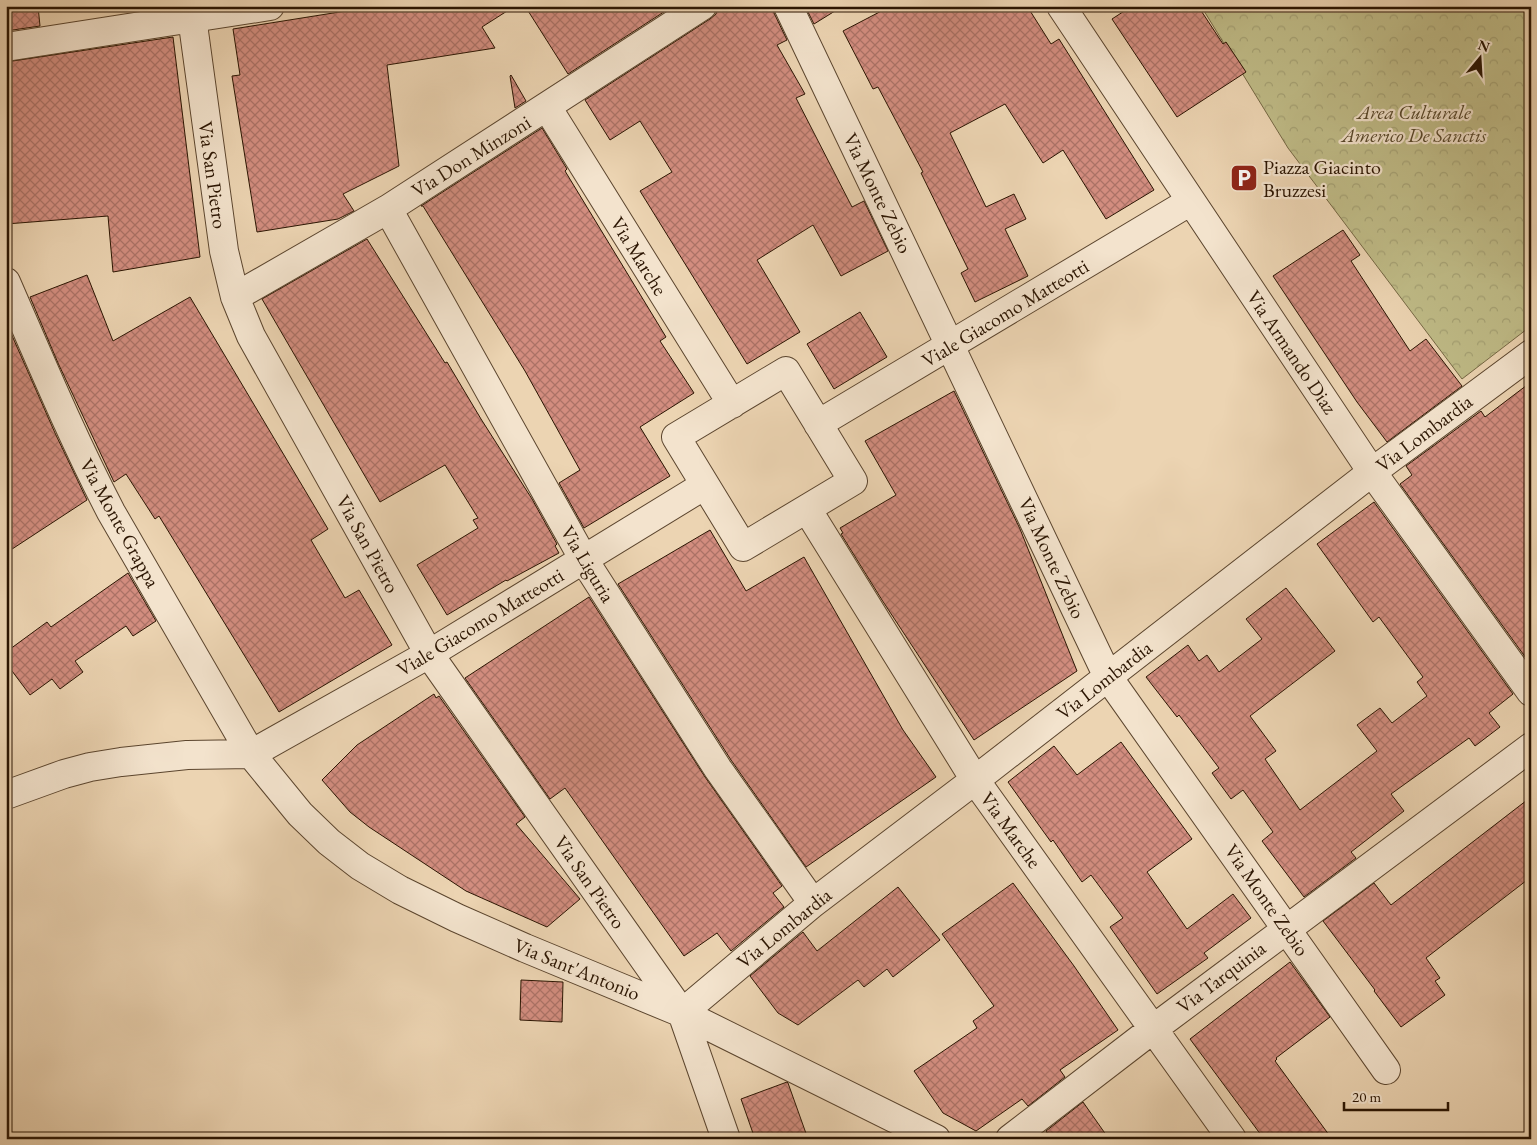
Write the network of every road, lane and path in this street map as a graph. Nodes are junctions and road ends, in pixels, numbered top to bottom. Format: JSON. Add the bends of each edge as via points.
{"nodes":[{"id":1,"x":270,"y":6,"type":"edge"},
{"id":2,"x":702,"y":6,"type":"edge"},
{"id":3,"x":788,"y":6,"type":"edge"},
{"id":4,"x":1061,"y":6,"type":"edge"},
{"id":5,"x":192,"y":18,"type":"junction"},
{"id":6,"x":6,"y":47,"type":"edge"},
{"id":7,"x":548,"y":107,"type":"junction"},
{"id":8,"x":1191,"y":201,"type":"junction"},
{"id":9,"x":388,"y":209,"type":"junction"},
{"id":10,"x":6,"y":282,"type":"edge"},
{"id":11,"x":235,"y":297,"type":"junction"},
{"id":12,"x":951,"y":345,"type":"junction"},
{"id":13,"x":1531,"y":354,"type":"edge"},
{"id":14,"x":732,"y":404,"type":"junction"},
{"id":15,"x":818,"y":424,"type":"junction"},
{"id":16,"x":1372,"y":472,"type":"junction"},
{"id":17,"x":706,"y":485,"type":"junction"},
{"id":18,"x":807,"y":509,"type":"junction"},
{"id":19,"x":584,"y":560,"type":"junction"},
{"id":20,"x":429,"y":654,"type":"junction"},
{"id":21,"x":1108,"y":677,"type":"junction"},
{"id":22,"x":1531,"y":692,"type":"edge"},
{"id":23,"x":1531,"y":747,"type":"edge"},
{"id":24,"x":252,"y":754,"type":"junction"},
{"id":25,"x":976,"y":780,"type":"junction"},
{"id":26,"x":6,"y":795,"type":"edge"},
{"id":27,"x":813,"y":903,"type":"junction"},
{"id":28,"x":1287,"y":928,"type":"junction"},
{"id":29,"x":682,"y":1012,"type":"junction"},
{"id":30,"x":1153,"y":1029,"type":"junction"},
{"id":31,"x":1386,"y":1070,"type":"dead end"},
{"id":32,"x":726,"y":1139,"type":"edge"},
{"id":33,"x":936,"y":1139,"type":"edge"},
{"id":34,"x":1010,"y":1139,"type":"edge"},
{"id":35,"x":1232,"y":1139,"type":"edge"}],
"edges":[{"from":1,"to":5,"type":"street"},
{"from":2,"to":7,"type":"street","name":"Via Don Minzoni"},
{"from":3,"to":12,"type":"street","name":"Via Monte Zebio"},
{"from":4,"to":8,"type":"street","name":"Via Armando Diaz"},
{"from":5,"to":6,"type":"street"},
{"from":5,"to":11,"type":"street","name":"Via San Pietro","via":[[221,232]]},
{"from":7,"to":9,"type":"street","name":"Via Don Minzoni"},
{"from":7,"to":14,"type":"street","name":"Via Marche"},
{"from":8,"to":12,"type":"street","name":"Viale Giacomo Matteotti"},
{"from":8,"to":16,"type":"street","name":"Via Armando Diaz"},
{"from":9,"to":11,"type":"street","name":"Via Don Minzoni"},
{"from":9,"to":19,"type":"street","name":"Via Liguria"},
{"from":10,"to":24,"type":"street","name":"Via Monte Grappa","via":[[91,474]]},
{"from":11,"to":20,"type":"street","name":"Via San Pietro","via":[[258,348]]},
{"from":12,"to":15,"type":"street","name":"Viale Giacomo Matteotti"},
{"from":12,"to":21,"type":"street","name":"Via Monte Zebio"},
{"from":13,"to":16,"type":"street","name":"Via Lombardia"},
{"from":14,"to":15,"type":"street","via":[[786,371]]},
{"from":14,"to":17,"type":"street","via":[[676,437]]},
{"from":15,"to":18,"type":"street","via":[[853,481]]},
{"from":16,"to":21,"type":"street","name":"Via Lombardia"},
{"from":16,"to":22,"type":"street","name":"Via Armando Diaz"},
{"from":17,"to":18,"type":"street","via":[[743,547]]},
{"from":17,"to":19,"type":"street","name":"Viale Giacomo Matteotti"},
{"from":18,"to":25,"type":"street","name":"Via Marche"},
{"from":19,"to":20,"type":"street","name":"Viale Giacomo Matteotti"},
{"from":19,"to":27,"type":"street","name":"Via Liguria","via":[[718,769]]},
{"from":20,"to":24,"type":"street","name":"Viale Giacomo Matteotti"},
{"from":20,"to":29,"type":"street","name":"Via San Pietro"},
{"from":21,"to":25,"type":"street","name":"Via Lombardia"},
{"from":21,"to":28,"type":"street","name":"Via Monte Zebio"},
{"from":23,"to":28,"type":"street","name":"Via Tarquinia"},
{"from":24,"to":26,"type":"street","via":[[187,755],[113,763],[64,774]]},
{"from":24,"to":29,"type":"street","name":"Via Sant'Antonio","via":[[315,829],[360,866],[439,910]]},
{"from":25,"to":27,"type":"street","name":"Via Lombardia"},
{"from":25,"to":30,"type":"street","name":"Via Marche"},
{"from":27,"to":29,"type":"street","name":"Via Lombardia"},
{"from":28,"to":30,"type":"street","name":"Via Tarquinia"},
{"from":28,"to":31,"type":"street","name":"Via Monte Zebio"},
{"from":29,"to":32,"type":"street"},
{"from":29,"to":33,"type":"street","name":"Via Sant'Antonio"},
{"from":30,"to":34,"type":"street","name":"Via Tarquinia"},
{"from":30,"to":35,"type":"street","name":"Via Marche"}]}
